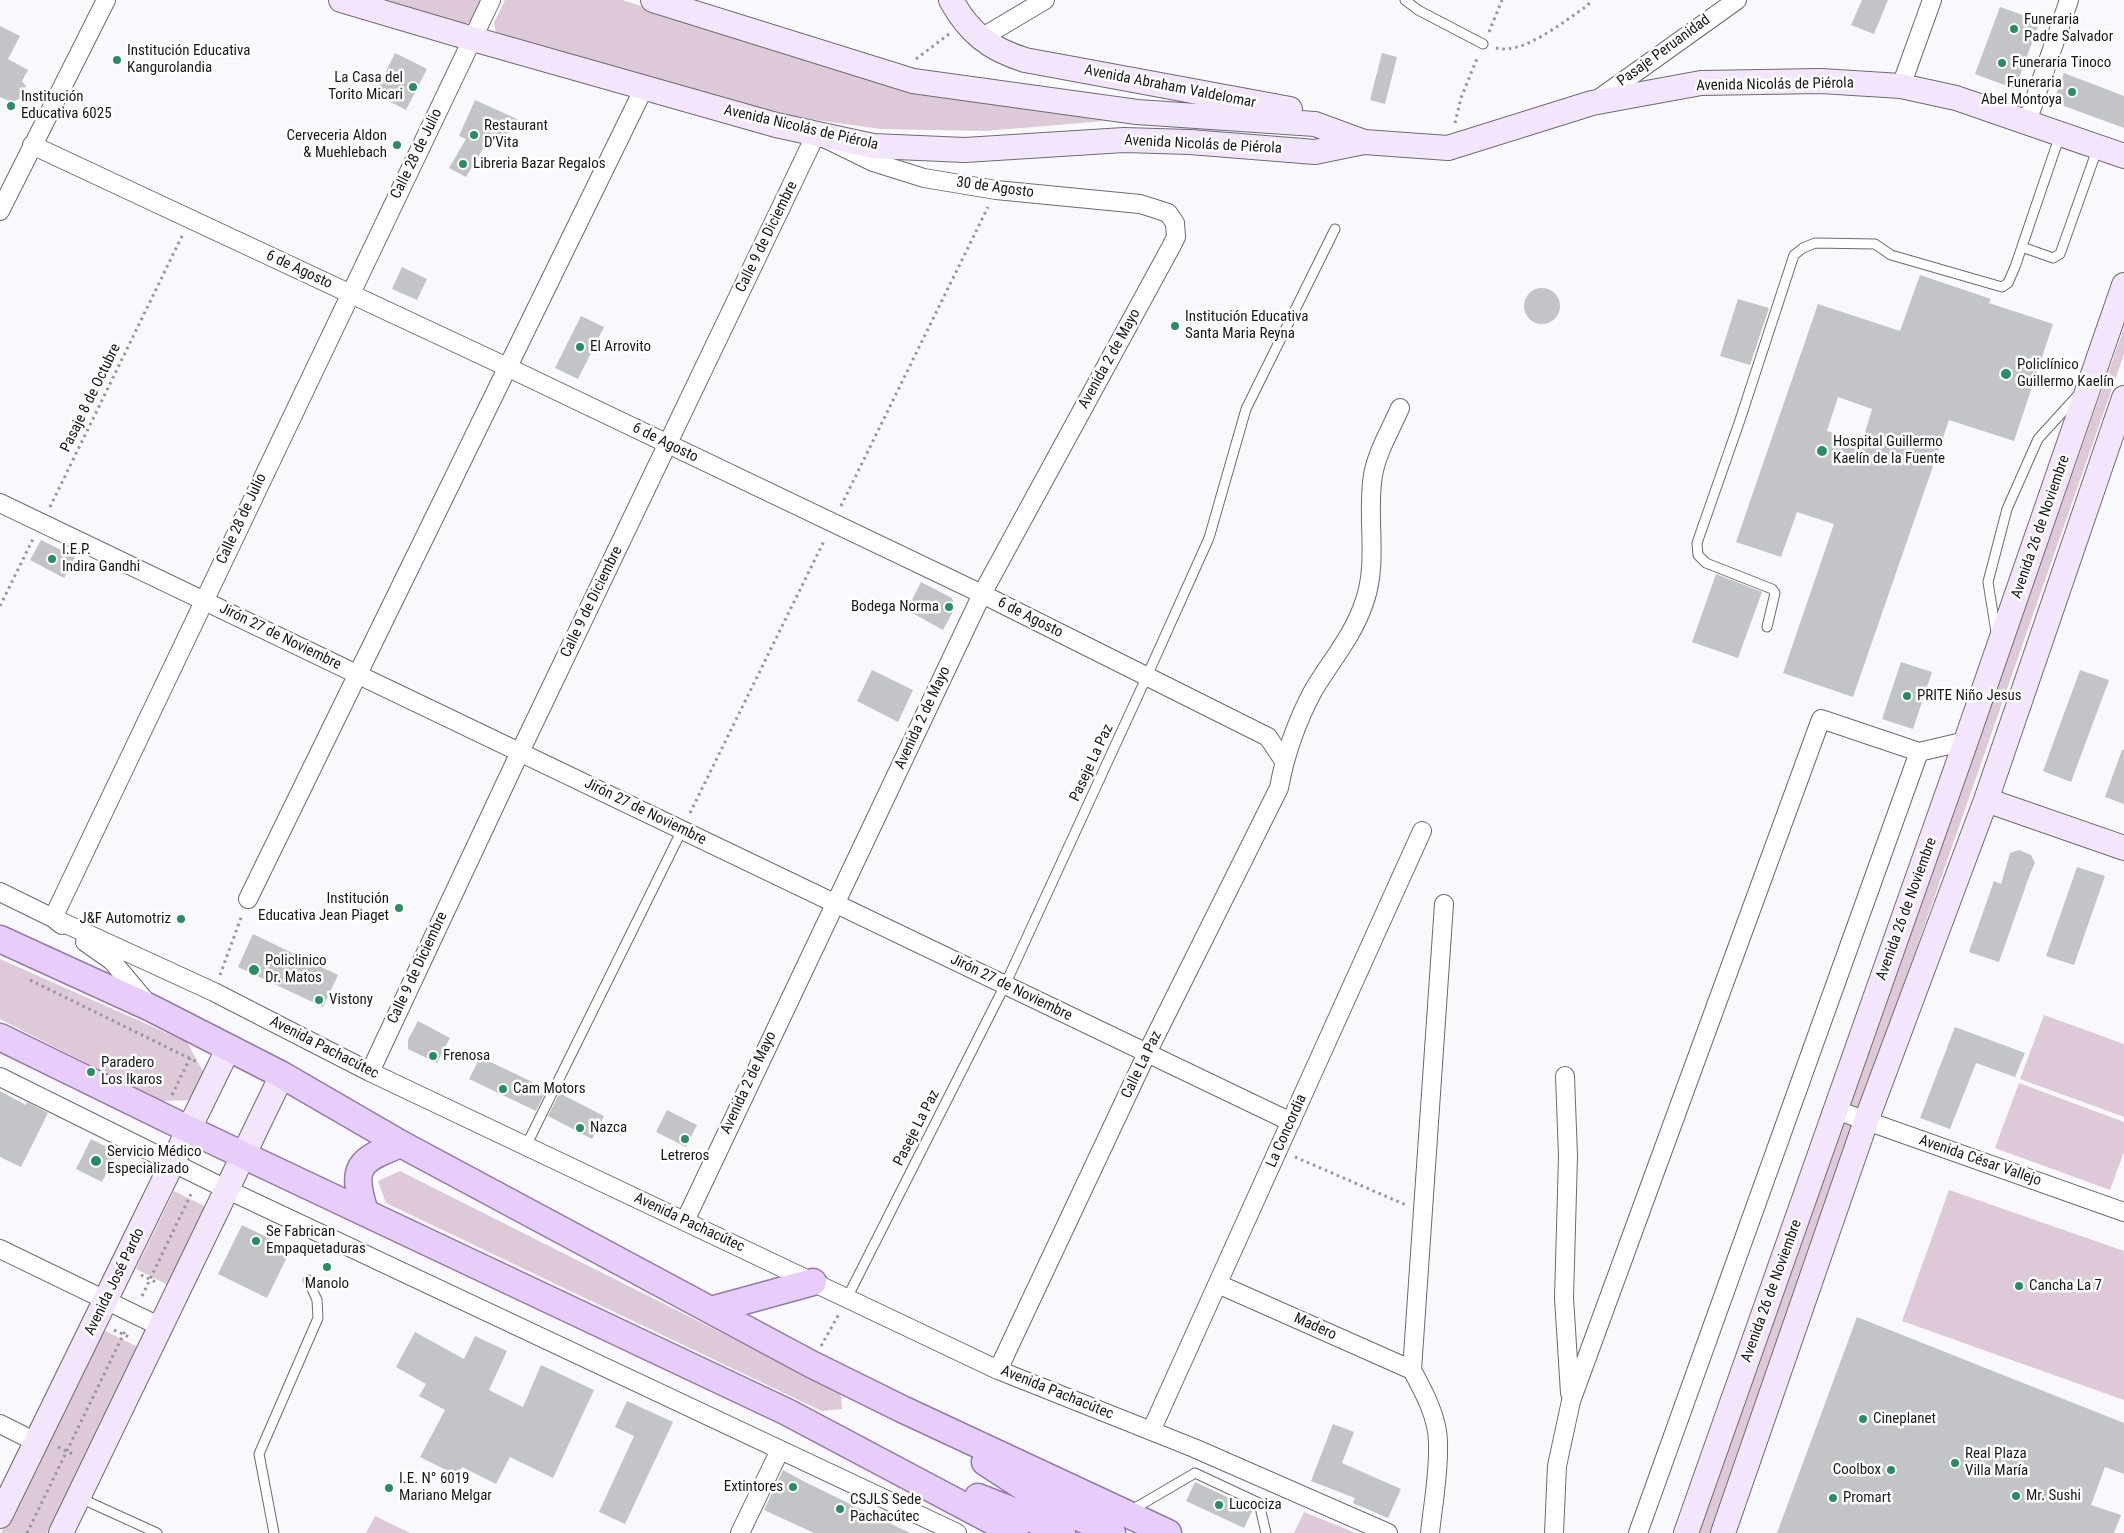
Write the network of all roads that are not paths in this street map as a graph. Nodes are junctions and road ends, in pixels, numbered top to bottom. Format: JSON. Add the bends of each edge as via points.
{"nodes":[{"id":1,"x":106,"y":0,"type":"edge"},
{"id":2,"x":341,"y":0,"type":"edge"},
{"id":3,"x":490,"y":0,"type":"edge"},
{"id":4,"x":653,"y":0,"type":"edge"},
{"id":5,"x":951,"y":0,"type":"edge"},
{"id":6,"x":1045,"y":0,"type":"edge"},
{"id":7,"x":1405,"y":0,"type":"edge"},
{"id":8,"x":1737,"y":0,"type":"edge"},
{"id":9,"x":1932,"y":0,"type":"edge"},
{"id":10,"x":2069,"y":0,"type":"edge"},
{"id":11,"x":973,"y":30,"type":"junction"},
{"id":12,"x":473,"y":40,"type":"junction"},
{"id":13,"x":1483,"y":44,"type":"road end"},
{"id":14,"x":1901,"y":86,"type":"junction"},
{"id":15,"x":644,"y":88,"type":"junction"},
{"id":16,"x":1592,"y":103,"type":"junction"},
{"id":17,"x":2027,"y":122,"type":"junction"},
{"id":18,"x":816,"y":134,"type":"junction"},
{"id":19,"x":2060,"y":134,"type":"junction"},
{"id":20,"x":1364,"y":142,"type":"junction"},
{"id":21,"x":1408,"y":144,"type":"junction"},
{"id":22,"x":32,"y":145,"type":"junction"},
{"id":23,"x":2098,"y":147,"type":"junction"},
{"id":24,"x":2124,"y":156,"type":"edge"},
{"id":25,"x":0,"y":211,"type":"edge"},
{"id":26,"x":1175,"y":223,"type":"joint"},
{"id":27,"x":1335,"y":229,"type":"dead end"},
{"id":28,"x":2022,"y":247,"type":"junction"},
{"id":29,"x":2124,"y":285,"type":"edge"},
{"id":30,"x":349,"y":294,"type":"junction"},
{"id":31,"x":507,"y":367,"type":"junction"},
{"id":32,"x":2091,"y":380,"type":"junction"},
{"id":33,"x":2124,"y":398,"type":"edge"},
{"id":34,"x":1400,"y":408,"type":"dead end"},
{"id":35,"x":668,"y":444,"type":"junction"},
{"id":36,"x":0,"y":503,"type":"edge"},
{"id":37,"x":982,"y":594,"type":"junction"},
{"id":38,"x":203,"y":600,"type":"junction"},
{"id":39,"x":1767,"y":627,"type":"dead end"},
{"id":40,"x":1999,"y":648,"type":"junction"},
{"id":41,"x":358,"y":674,"type":"junction"},
{"id":42,"x":1147,"y":676,"type":"junction"},
{"id":43,"x":1966,"y":741,"type":"junction"},
{"id":44,"x":520,"y":752,"type":"junction"},
{"id":45,"x":1919,"y":752,"type":"junction"},
{"id":46,"x":1284,"y":761,"type":"junction"},
{"id":47,"x":1986,"y":800,"type":"junction"},
{"id":48,"x":682,"y":830,"type":"junction"},
{"id":49,"x":1422,"y":831,"type":"dead end"},
{"id":50,"x":2124,"y":848,"type":"edge"},
{"id":51,"x":0,"y":892,"type":"edge"},
{"id":52,"x":248,"y":900,"type":"road end"},
{"id":53,"x":835,"y":904,"type":"junction"},
{"id":54,"x":1444,"y":904,"type":"dead end"},
{"id":55,"x":52,"y":918,"type":"junction"},
{"id":56,"x":0,"y":939,"type":"edge"},
{"id":57,"x":1005,"y":985,"type":"junction"},
{"id":58,"x":151,"y":1008,"type":"junction"},
{"id":59,"x":0,"y":1037,"type":"edge"},
{"id":60,"x":229,"y":1047,"type":"junction"},
{"id":61,"x":1147,"y":1053,"type":"junction"},
{"id":62,"x":370,"y":1072,"type":"junction"},
{"id":63,"x":282,"y":1075,"type":"junction"},
{"id":64,"x":1565,"y":1076,"type":"dead end"},
{"id":65,"x":0,"y":1077,"type":"edge"},
{"id":66,"x":1836,"y":1110,"type":"junction"},
{"id":67,"x":1866,"y":1121,"type":"junction"},
{"id":68,"x":1291,"y":1122,"type":"junction"},
{"id":69,"x":190,"y":1130,"type":"junction"},
{"id":70,"x":401,"y":1144,"type":"junction"},
{"id":71,"x":526,"y":1146,"type":"junction"},
{"id":72,"x":244,"y":1154,"type":"junction"},
{"id":73,"x":173,"y":1164,"type":"junction"},
{"id":74,"x":228,"y":1190,"type":"junction"},
{"id":75,"x":365,"y":1212,"type":"junction"},
{"id":76,"x":2124,"y":1212,"type":"edge"},
{"id":77,"x":684,"y":1221,"type":"junction"},
{"id":78,"x":0,"y":1249,"type":"edge"},
{"id":79,"x":308,"y":1280,"type":"dead end"},
{"id":80,"x":813,"y":1282,"type":"junction"},
{"id":81,"x":1218,"y":1284,"type":"junction"},
{"id":82,"x":847,"y":1298,"type":"junction"},
{"id":83,"x":710,"y":1310,"type":"junction"},
{"id":84,"x":100,"y":1311,"type":"junction"},
{"id":85,"x":156,"y":1337,"type":"junction"},
{"id":86,"x":998,"y":1370,"type":"junction"},
{"id":87,"x":1412,"y":1370,"type":"junction"},
{"id":88,"x":1571,"y":1401,"type":"junction"},
{"id":89,"x":0,"y":1424,"type":"edge"},
{"id":90,"x":1151,"y":1431,"type":"junction"},
{"id":91,"x":36,"y":1442,"type":"junction"},
{"id":92,"x":780,"y":1450,"type":"junction"},
{"id":93,"x":863,"y":1451,"type":"junction"},
{"id":94,"x":78,"y":1497,"type":"junction"},
{"id":95,"x":0,"y":1516,"type":"edge"},
{"id":96,"x":1120,"y":1523,"type":"edge"},
{"id":97,"x":61,"y":1533,"type":"edge"},
{"id":98,"x":157,"y":1533,"type":"edge"},
{"id":99,"x":274,"y":1533,"type":"edge"},
{"id":100,"x":740,"y":1533,"type":"edge"},
{"id":101,"x":957,"y":1533,"type":"edge"},
{"id":102,"x":1015,"y":1533,"type":"edge"},
{"id":103,"x":1062,"y":1533,"type":"edge"},
{"id":104,"x":1168,"y":1533,"type":"edge"},
{"id":105,"x":1266,"y":1533,"type":"edge"},
{"id":106,"x":1388,"y":1533,"type":"edge"},
{"id":107,"x":1430,"y":1533,"type":"edge"},
{"id":108,"x":1554,"y":1533,"type":"edge"},
{"id":109,"x":1638,"y":1533,"type":"edge"},
{"id":110,"x":1686,"y":1533,"type":"edge"},
{"id":111,"x":1723,"y":1533,"type":"edge"}],
"edges":[{"from":1,"to":22,"type":"street"},
{"from":2,"to":12,"type":"main road","name":"Avenida Nicolás de Piérola"},
{"from":3,"to":12,"type":"street","name":"Calle 28 de Julio"},
{"from":4,"to":20,"type":"main road","name":"Avenida Nicolás de Piérola","via":[[894,75],[950,87],[1137,112],[1315,124]]},
{"from":5,"to":11,"type":"main road","name":"Avenida Abraham Valdelomar"},
{"from":6,"to":11,"type":"street"},
{"from":7,"to":13,"type":"lane"},
{"from":8,"to":16,"type":"street","name":"Pasaje Peruanidad"},
{"from":9,"to":14,"type":"street"},
{"from":10,"to":17,"type":"street"},
{"from":11,"to":21,"type":"main road","name":"Avenida Abraham Valdelomar","via":[[1001,52],[1025,60],[1300,111]]},
{"from":12,"to":15,"type":"main road","name":"Avenida Nicolás de Piérola"},
{"from":12,"to":30,"type":"street","name":"Calle 28 de Julio"},
{"from":14,"to":16,"type":"main road","name":"Avenida Nicolás de Piérola","via":[[1821,81],[1701,84]]},
{"from":14,"to":17,"type":"main road","name":"Avenida Nicolás de Piérola","via":[[1956,98]]},
{"from":15,"to":18,"type":"main road","name":"Avenida Nicolás de Piérola"},
{"from":15,"to":31,"type":"street"},
{"from":16,"to":21,"type":"main road","name":"Avenida Nicolás de Piérola","via":[[1448,148]]},
{"from":17,"to":19,"type":"main road","name":"Avenida Nicolás de Piérola"},
{"from":18,"to":20,"type":"main road","name":"Avenida Nicolás de Piérola","via":[[873,146],[965,150],[1124,140],[1315,152]]},
{"from":18,"to":26,"type":"street","name":"30 de Agosto","via":[[874,162],[924,178],[996,190],[1140,204],[1168,213]]},
{"from":18,"to":35,"type":"street","name":"Calle 9 de Diciembre"},
{"from":19,"to":23,"type":"main road","name":"Avenida Nicolás de Piérola"},
{"from":19,"to":28,"type":"lane"},
{"from":20,"to":21,"type":"main road","name":"Avenida Nicolás de Piérola"},
{"from":22,"to":25,"type":"street"},
{"from":22,"to":30,"type":"street","name":"6 de Agosto"},
{"from":23,"to":24,"type":"main road","name":"Avenida Nicolás de Piérola"},
{"from":23,"to":28,"type":"lane","via":[[2060,254],[2053,258]]},
{"from":26,"to":37,"type":"street","name":"Avenida 2 de Mayo","via":[[1176,237],[1171,247]]},
{"from":27,"to":42,"type":"lane","name":"Paseje La Paz","via":[[1246,409],[1210,538]]},
{"from":28,"to":39,"type":"lane","via":[[2008,283],[2002,287],[1891,256],[1875,244],[1815,243],[1794,255],[1697,543],[1698,555],[1706,563],[1772,588],[1775,592]]},
{"from":29,"to":32,"type":"main road","name":"Avenida 26 de Noviembre"},
{"from":30,"to":31,"type":"street","name":"6 de Agosto"},
{"from":30,"to":38,"type":"street","name":"Calle 28 de Julio"},
{"from":31,"to":35,"type":"street","name":"6 de Agosto"},
{"from":31,"to":41,"type":"street"},
{"from":32,"to":40,"type":"main road","name":"Avenida 26 de Noviembre"},
{"from":32,"to":40,"type":"lane","via":[[2038,440],[2007,509],[1988,582]]},
{"from":33,"to":47,"type":"main road"},
{"from":34,"to":46,"type":"street","name":"Calle La Paz","via":[[1373,474],[1372,569],[1365,601],[1356,626],[1312,693]]},
{"from":35,"to":37,"type":"street","name":"6 de Agosto"},
{"from":35,"to":44,"type":"street","name":"Calle 9 de Diciembre"},
{"from":36,"to":38,"type":"street","name":"Jirón 27 de Noviembre"},
{"from":37,"to":42,"type":"street","name":"6 de Agosto"},
{"from":37,"to":53,"type":"street","name":"Avenida 2 de Mayo"},
{"from":38,"to":41,"type":"street","name":"Jirón 27 de Noviembre"},
{"from":38,"to":55,"type":"street","name":"Calle 28 de Julio"},
{"from":40,"to":43,"type":"main road","name":"Avenida 26 de Noviembre"},
{"from":41,"to":44,"type":"street","name":"Jirón 27 de Noviembre"},
{"from":41,"to":52,"type":"street"},
{"from":42,"to":46,"type":"street","name":"6 de Agosto","via":[[1268,736]]},
{"from":42,"to":57,"type":"lane","name":"Paseje La Paz"},
{"from":43,"to":45,"type":"street"},
{"from":43,"to":66,"type":"main road","name":"Avenida 26 de Noviembre"},
{"from":44,"to":48,"type":"street","name":"Jirón 27 de Noviembre"},
{"from":44,"to":62,"type":"street","name":"Calle 9 de Diciembre"},
{"from":45,"to":88,"type":"street","via":[[1821,719]]},
{"from":45,"to":109,"type":"street"},
{"from":46,"to":61,"type":"street","name":"Calle La Paz","via":[[1279,788]]},
{"from":47,"to":50,"type":"main road"},
{"from":47,"to":67,"type":"main road"},
{"from":48,"to":53,"type":"street","name":"Jirón 27 de Noviembre"},
{"from":48,"to":71,"type":"lane"},
{"from":49,"to":68,"type":"street","name":"La Concordia"},
{"from":51,"to":55,"type":"street","name":"Avenida Pachacútec"},
{"from":53,"to":57,"type":"street","name":"Jirón 27 de Noviembre"},
{"from":53,"to":77,"type":"street","name":"Avenida 2 de Mayo"},
{"from":54,"to":87,"type":"street"},
{"from":55,"to":58,"type":"street","via":[[112,961]]},
{"from":55,"to":62,"type":"street","name":"Avenida Pachacútec","via":[[214,992]]},
{"from":56,"to":58,"type":"main road"},
{"from":57,"to":61,"type":"street","name":"Jirón 27 de Noviembre"},
{"from":57,"to":82,"type":"lane","name":"Paseje La Paz"},
{"from":58,"to":60,"type":"main road"},
{"from":59,"to":69,"type":"main road"},
{"from":60,"to":63,"type":"main road"},
{"from":60,"to":69,"type":"main road","name":"Avenida José Pardo"},
{"from":61,"to":68,"type":"street","name":"Jirón 27 de Noviembre"},
{"from":61,"to":86,"type":"street","name":"Calle La Paz"},
{"from":62,"to":71,"type":"street","name":"Avenida Pachacútec"},
{"from":63,"to":70,"type":"main road"},
{"from":63,"to":72,"type":"main road"},
{"from":64,"to":88,"type":"street","via":[[1568,1156],[1564,1298]]},
{"from":65,"to":73,"type":"street"},
{"from":66,"to":67,"type":"street","name":"Avenida César Vallejo"},
{"from":66,"to":110,"type":"main road","name":"Avenida 26 de Noviembre"},
{"from":67,"to":76,"type":"street","name":"Avenida César Vallejo"},
{"from":67,"to":111,"type":"main road"},
{"from":68,"to":81,"type":"street","name":"La Concordia"},
{"from":69,"to":72,"type":"main road"},
{"from":69,"to":73,"type":"main road","name":"Avenida José Pardo"},
{"from":70,"to":75,"type":"main road","via":[[376,1154],[358,1172],[357,1183]]},
{"from":70,"to":83,"type":"main road"},
{"from":71,"to":77,"type":"street","name":"Avenida Pachacútec"},
{"from":72,"to":74,"type":"main road"},
{"from":72,"to":75,"type":"main road"},
{"from":73,"to":74,"type":"street"},
{"from":73,"to":84,"type":"main road","name":"Avenida José Pardo"},
{"from":74,"to":85,"type":"main road"},
{"from":74,"to":92,"type":"street"},
{"from":75,"to":93,"type":"main road"},
{"from":77,"to":80,"type":"street","name":"Avenida Pachacútec"},
{"from":78,"to":84,"type":"street"},
{"from":79,"to":99,"type":"lane","via":[[317,1300],[318,1318],[259,1454]]},
{"from":80,"to":82,"type":"street","name":"Avenida Pachacútec"},
{"from":80,"to":83,"type":"main road"},
{"from":81,"to":87,"type":"street","name":"Madero"},
{"from":81,"to":90,"type":"street","name":"La Concordia"},
{"from":82,"to":86,"type":"street","name":"Avenida Pachacútec"},
{"from":83,"to":96,"type":"main road","via":[[902,1409],[1045,1501]]},
{"from":84,"to":85,"type":"street","via":[[133,1314]]},
{"from":84,"to":91,"type":"main road","name":"Avenida José Pardo"},
{"from":85,"to":94,"type":"main road"},
{"from":86,"to":90,"type":"street","name":"Avenida Pachacútec"},
{"from":87,"to":107,"type":"street","via":[[1424,1393],[1438,1442]]},
{"from":88,"to":108,"type":"street","via":[[1557,1466]]},
{"from":89,"to":91,"type":"street"},
{"from":90,"to":106,"type":"street","name":"Avenida Pachacútec"},
{"from":91,"to":95,"type":"main road","name":"Avenida José Pardo"},
{"from":92,"to":100,"type":"street"},
{"from":92,"to":101,"type":"street"},
{"from":93,"to":102,"type":"main road"},
{"from":93,"to":103,"type":"main road"},
{"from":94,"to":97,"type":"main road"},
{"from":94,"to":98,"type":"lane"},
{"from":96,"to":104,"type":"main road"},
{"from":96,"to":105,"type":"lane","via":[[1195,1473],[1259,1503]]}]}
